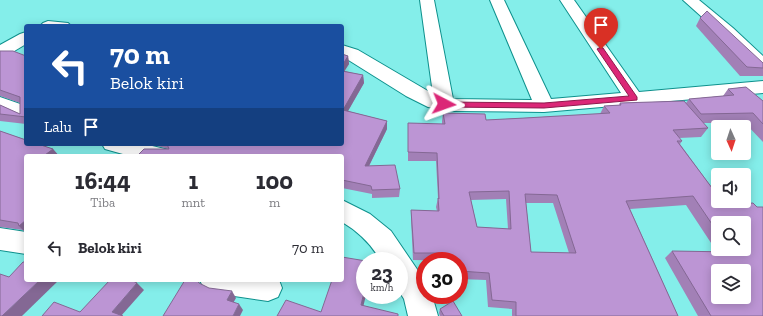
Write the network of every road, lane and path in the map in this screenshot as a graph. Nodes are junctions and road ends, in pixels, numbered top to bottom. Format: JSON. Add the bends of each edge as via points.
{"nodes":[{"id":1,"x":427,"y":0,"type":"edge"},
{"id":2,"x":497,"y":0,"type":"edge"},
{"id":3,"x":567,"y":0,"type":"edge"},
{"id":4,"x":690,"y":0,"type":"edge"},
{"id":5,"x":709,"y":0,"type":"edge"},
{"id":6,"x":24,"y":38,"type":"edge"},
{"id":7,"x":763,"y":47,"type":"edge"},
{"id":8,"x":344,"y":51,"type":"edge"},
{"id":9,"x":0,"y":52,"type":"edge"},
{"id":10,"x":763,"y":66,"type":"edge"},
{"id":11,"x":763,"y":87,"type":"edge"},
{"id":12,"x":634,"y":98,"type":"junction"},
{"id":13,"x":0,"y":102,"type":"edge"},
{"id":14,"x":444,"y":104,"type":"junction"},
{"id":15,"x":544,"y":106,"type":"junction"},
{"id":16,"x":24,"y":113,"type":"edge"},
{"id":17,"x":121,"y":146,"type":"edge"},
{"id":18,"x":153,"y":154,"type":"edge"},
{"id":19,"x":344,"y":211,"type":"edge"},
{"id":20,"x":0,"y":239,"type":"edge"},
{"id":21,"x":24,"y":244,"type":"edge"},
{"id":22,"x":390,"y":252,"type":"edge"},
{"id":23,"x":408,"y":280,"type":"edge"},
{"id":24,"x":228,"y":282,"type":"edge"},
{"id":25,"x":268,"y":288,"type":"dead end"},
{"id":26,"x":423,"y":316,"type":"edge"}],
"edges":[{"from":1,"to":14,"type":"street"},
{"from":2,"to":15,"type":"street"},
{"from":3,"to":12,"type":"street"},
{"from":4,"to":10,"type":"street"},
{"from":5,"to":7,"type":"street"},
{"from":6,"to":9,"type":"street"},
{"from":8,"to":14,"type":"street","via":[[413,92],[435,103]]},
{"from":11,"to":12,"type":"street"},
{"from":12,"to":15,"type":"street"},
{"from":13,"to":16,"type":"street"},
{"from":14,"to":15,"type":"street"},
{"from":17,"to":18,"type":"street"},
{"from":19,"to":22,"type":"street","via":[[362,221],[382,239]]},
{"from":20,"to":21,"type":"street"},
{"from":23,"to":26,"type":"street","via":[[417,294]]},
{"from":24,"to":25,"type":"street"}]}
